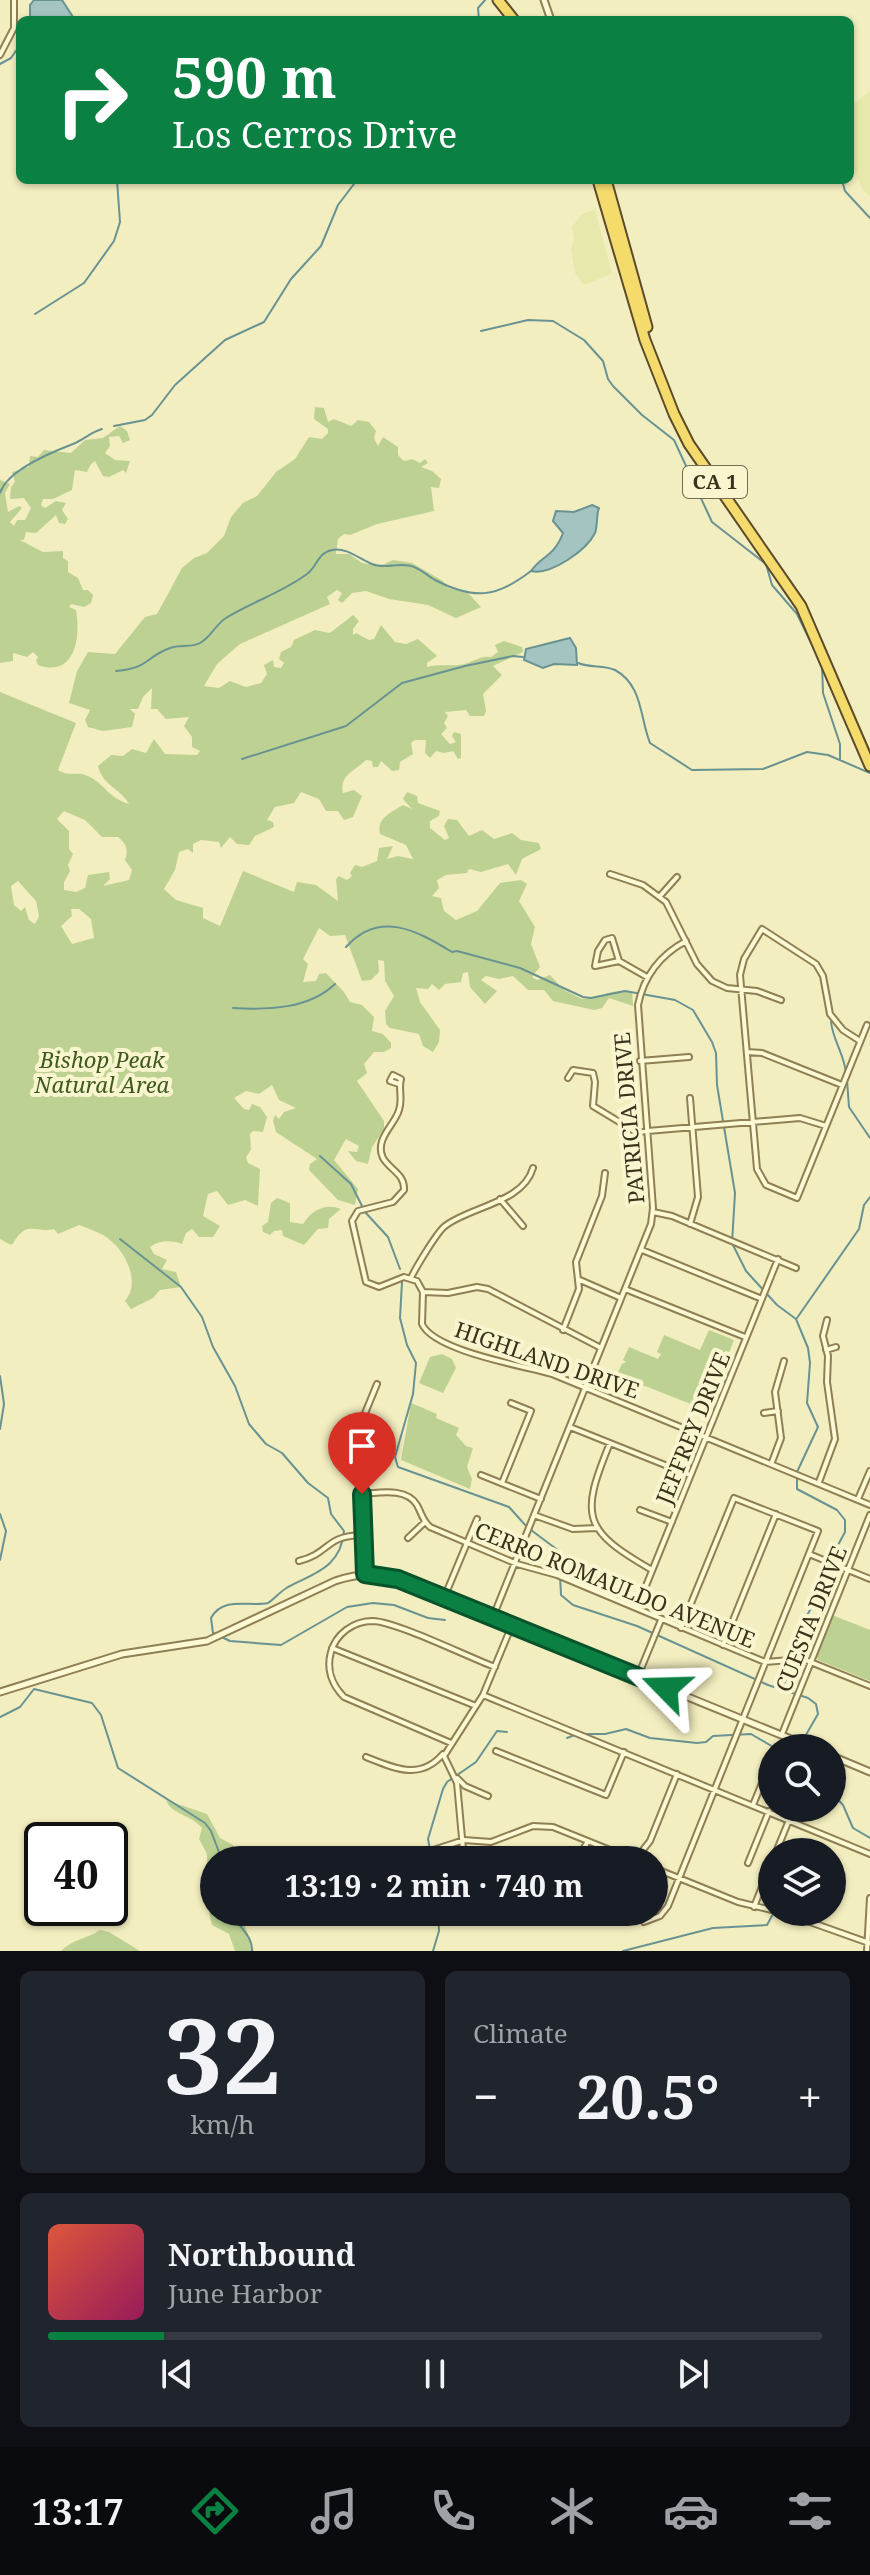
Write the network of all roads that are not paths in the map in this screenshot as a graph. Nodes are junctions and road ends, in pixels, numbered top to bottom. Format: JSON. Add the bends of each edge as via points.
{"nodes":[{"id":1,"x":14,"y":0,"type":"edge"},
{"id":2,"x":498,"y":0,"type":"edge"},
{"id":3,"x":512,"y":16,"type":"edge"},
{"id":4,"x":0,"y":55,"type":"edge"},
{"id":5,"x":601,"y":184,"type":"edge"},
{"id":6,"x":607,"y":184,"type":"edge"},
{"id":7,"x":608,"y":195,"type":"junction"},
{"id":8,"x":870,"y":753,"type":"edge"},
{"id":9,"x":870,"y":766,"type":"edge"},
{"id":10,"x":610,"y":874,"type":"dead end"},
{"id":11,"x":677,"y":877,"type":"dead end"},
{"id":12,"x":660,"y":896,"type":"junction"},
{"id":13,"x":686,"y":941,"type":"junction"},
{"id":14,"x":619,"y":961,"type":"junction"},
{"id":15,"x":647,"y":977,"type":"junction"},
{"id":16,"x":741,"y":989,"type":"junction"},
{"id":17,"x":781,"y":1000,"type":"dead end"},
{"id":18,"x":867,"y":1025,"type":"dead end"},
{"id":19,"x":860,"y":1041,"type":"junction"},
{"id":20,"x":747,"y":1052,"type":"junction"},
{"id":21,"x":689,"y":1057,"type":"dead end"},
{"id":22,"x":640,"y":1061,"type":"junction"},
{"id":23,"x":568,"y":1078,"type":"dead end"},
{"id":24,"x":399,"y":1084,"type":"dead end"},
{"id":25,"x":842,"y":1085,"type":"junction"},
{"id":26,"x":690,"y":1098,"type":"dead end"},
{"id":27,"x":753,"y":1121,"type":"junction"},
{"id":28,"x":826,"y":1126,"type":"junction"},
{"id":29,"x":692,"y":1127,"type":"junction"},
{"id":30,"x":646,"y":1131,"type":"junction"},
{"id":31,"x":533,"y":1168,"type":"dead end"},
{"id":32,"x":605,"y":1173,"type":"dead end"},
{"id":33,"x":500,"y":1199,"type":"junction"},
{"id":34,"x":653,"y":1212,"type":"junction"},
{"id":35,"x":690,"y":1224,"type":"junction"},
{"id":36,"x":523,"y":1226,"type":"dead end"},
{"id":37,"x":641,"y":1250,"type":"junction"},
{"id":38,"x":778,"y":1259,"type":"junction"},
{"id":39,"x":796,"y":1268,"type":"dead end"},
{"id":40,"x":577,"y":1277,"type":"junction"},
{"id":41,"x":411,"y":1278,"type":"junction"},
{"id":42,"x":625,"y":1289,"type":"junction"},
{"id":43,"x":423,"y":1292,"type":"junction"},
{"id":44,"x":621,"y":1298,"type":"junction"},
{"id":45,"x":762,"y":1299,"type":"junction"},
{"id":46,"x":827,"y":1320,"type":"dead end"},
{"id":47,"x":563,"y":1330,"type":"junction"},
{"id":48,"x":746,"y":1338,"type":"junction"},
{"id":49,"x":836,"y":1347,"type":"dead end"},
{"id":50,"x":601,"y":1348,"type":"junction"},
{"id":51,"x":826,"y":1350,"type":"junction"},
{"id":52,"x":784,"y":1361,"type":"dead end"},
{"id":53,"x":377,"y":1384,"type":"dead end"},
{"id":54,"x":585,"y":1387,"type":"junction"},
{"id":55,"x":511,"y":1403,"type":"dead end"},
{"id":56,"x":778,"y":1411,"type":"junction"},
{"id":57,"x":764,"y":1413,"type":"dead end"},
{"id":58,"x":570,"y":1427,"type":"junction"},
{"id":59,"x":707,"y":1436,"type":"junction"},
{"id":60,"x":610,"y":1443,"type":"junction"},
{"id":61,"x":772,"y":1462,"type":"junction"},
{"id":62,"x":870,"y":1471,"type":"edge"},
{"id":63,"x":481,"y":1475,"type":"dead end"},
{"id":64,"x":691,"y":1475,"type":"junction"},
{"id":65,"x":819,"y":1482,"type":"junction"},
{"id":66,"x":502,"y":1483,"type":"junction"},
{"id":67,"x":362,"y":1494,"type":"junction"},
{"id":68,"x":541,"y":1499,"type":"junction"},
{"id":69,"x":858,"y":1499,"type":"junction"},
{"id":70,"x":870,"y":1505,"type":"edge"},
{"id":71,"x":640,"y":1510,"type":"dead end"},
{"id":72,"x":776,"y":1514,"type":"junction"},
{"id":73,"x":534,"y":1515,"type":"junction"},
{"id":74,"x":870,"y":1515,"type":"edge"},
{"id":75,"x":477,"y":1519,"type":"dead end"},
{"id":76,"x":425,"y":1522,"type":"junction"},
{"id":77,"x":672,"y":1522,"type":"junction"},
{"id":78,"x":598,"y":1528,"type":"junction"},
{"id":79,"x":362,"y":1535,"type":"junction"},
{"id":80,"x":408,"y":1538,"type":"dead end"},
{"id":81,"x":466,"y":1542,"type":"junction"},
{"id":82,"x":809,"y":1553,"type":"junction"},
{"id":83,"x":299,"y":1561,"type":"dead end"},
{"id":84,"x":515,"y":1563,"type":"junction"},
{"id":85,"x":652,"y":1570,"type":"junction"},
{"id":86,"x":849,"y":1570,"type":"junction"},
{"id":87,"x":365,"y":1574,"type":"junction"},
{"id":88,"x":870,"y":1579,"type":"edge"},
{"id":89,"x":444,"y":1598,"type":"junction"},
{"id":90,"x":637,"y":1608,"type":"junction"},
{"id":91,"x":493,"y":1617,"type":"junction"},
{"id":92,"x":661,"y":1620,"type":"junction"},
{"id":93,"x":512,"y":1625,"type":"junction"},
{"id":94,"x":681,"y":1628,"type":"junction"},
{"id":95,"x":723,"y":1645,"type":"junction"},
{"id":96,"x":332,"y":1648,"type":"junction"},
{"id":97,"x":811,"y":1661,"type":"junction"},
{"id":98,"x":765,"y":1662,"type":"junction"},
{"id":99,"x":495,"y":1667,"type":"junction"},
{"id":100,"x":638,"y":1676,"type":"junction"},
{"id":101,"x":870,"y":1686,"type":"edge"},
{"id":102,"x":0,"y":1692,"type":"edge"},
{"id":103,"x":483,"y":1695,"type":"junction"},
{"id":104,"x":476,"y":1706,"type":"junction"},
{"id":105,"x":743,"y":1720,"type":"junction"},
{"id":106,"x":782,"y":1734,"type":"joint"},
{"id":107,"x":451,"y":1743,"type":"junction"},
{"id":108,"x":446,"y":1750,"type":"junction"},
{"id":109,"x":496,"y":1751,"type":"dead end"},
{"id":110,"x":624,"y":1752,"type":"junction"},
{"id":111,"x":366,"y":1757,"type":"dead end"},
{"id":112,"x":846,"y":1762,"type":"edge"},
{"id":113,"x":870,"y":1772,"type":"edge"},
{"id":114,"x":677,"y":1774,"type":"junction"},
{"id":115,"x":455,"y":1776,"type":"junction"},
{"id":116,"x":715,"y":1789,"type":"junction"},
{"id":117,"x":758,"y":1793,"type":"edge"},
{"id":118,"x":488,"y":1796,"type":"dead end"},
{"id":119,"x":753,"y":1805,"type":"junction"},
{"id":120,"x":758,"y":1807,"type":"edge"},
{"id":121,"x":765,"y":1822,"type":"edge"},
{"id":122,"x":796,"y":1822,"type":"edge"},
{"id":123,"x":464,"y":1840,"type":"junction"},
{"id":124,"x":588,"y":1841,"type":"junction"},
{"id":125,"x":445,"y":1846,"type":"edge"},
{"id":126,"x":464,"y":1846,"type":"edge"},
{"id":127,"x":585,"y":1846,"type":"edge"},
{"id":128,"x":600,"y":1846,"type":"edge"},
{"id":129,"x":646,"y":1846,"type":"edge"},
{"id":130,"x":870,"y":1854,"type":"edge"},
{"id":131,"x":748,"y":1863,"type":"dead end"},
{"id":132,"x":668,"y":1874,"type":"edge"},
{"id":133,"x":679,"y":1878,"type":"junction"},
{"id":134,"x":758,"y":1897,"type":"edge"},
{"id":135,"x":870,"y":1898,"type":"edge"},
{"id":136,"x":668,"y":1904,"type":"edge"},
{"id":137,"x":754,"y":1907,"type":"junction"},
{"id":138,"x":758,"y":1908,"type":"edge"},
{"id":139,"x":821,"y":1926,"type":"edge"},
{"id":140,"x":869,"y":1943,"type":"edge"},
{"id":141,"x":867,"y":1951,"type":"edge"}],
"edges":[{"from":1,"to":4,"type":"street","via":[[14,28]]},
{"from":2,"to":3,"type":"highway"},
{"from":5,"to":7,"type":"highway","number":"CA 1"},
{"from":6,"to":7,"type":"highway","number":"CA 1"},
{"from":7,"to":8,"type":"highway","number":"CA 1","via":[[671,395],[702,455],[797,591]]},
{"from":7,"to":9,"type":"highway","number":"CA 1","via":[[645,340],[674,414],[689,444],[801,606]]},
{"from":10,"to":12,"type":"street"},
{"from":11,"to":12,"type":"street"},
{"from":12,"to":13,"type":"street"},
{"from":13,"to":15,"type":"street","name":"PATRICIA DRIVE","via":[[668,952]]},
{"from":13,"to":16,"type":"street","via":[[707,978]]},
{"from":14,"to":14,"type":"street","via":[[612,938],[605,940],[595,966]]},
{"from":14,"to":15,"type":"street"},
{"from":15,"to":22,"type":"street","name":"PATRICIA DRIVE","via":[[637,1015]]},
{"from":16,"to":17,"type":"street"},
{"from":16,"to":19,"type":"street","via":[[744,959],[762,929],[816,964],[830,1014]]},
{"from":16,"to":20,"type":"street"},
{"from":18,"to":19,"type":"street"},
{"from":19,"to":25,"type":"street"},
{"from":20,"to":25,"type":"street"},
{"from":20,"to":27,"type":"street"},
{"from":21,"to":22,"type":"street"},
{"from":22,"to":30,"type":"street","name":"PATRICIA DRIVE"},
{"from":23,"to":30,"type":"street","via":[[573,1070],[590,1071],[595,1082],[593,1106],[630,1130]]},
{"from":24,"to":41,"type":"street","via":[[398,1115],[381,1148],[404,1190],[393,1202],[358,1211],[352,1227],[366,1282],[379,1287]]},
{"from":25,"to":28,"type":"street"},
{"from":26,"to":29,"type":"street"},
{"from":27,"to":28,"type":"street","via":[[800,1118]]},
{"from":27,"to":28,"type":"street","via":[[760,1178],[797,1198]]},
{"from":27,"to":29,"type":"street"},
{"from":29,"to":30,"type":"street"},
{"from":29,"to":35,"type":"street","via":[[698,1197]]},
{"from":30,"to":34,"type":"street","name":"PATRICIA DRIVE"},
{"from":31,"to":33,"type":"street","via":[[526,1183]]},
{"from":32,"to":40,"type":"street","via":[[602,1196],[576,1262]]},
{"from":33,"to":36,"type":"street"},
{"from":33,"to":41,"type":"street","via":[[440,1230]]},
{"from":34,"to":35,"type":"street"},
{"from":34,"to":37,"type":"street","name":"PATRICIA DRIVE"},
{"from":35,"to":38,"type":"street"},
{"from":37,"to":42,"type":"street","name":"PATRICIA DRIVE"},
{"from":37,"to":45,"type":"street"},
{"from":38,"to":39,"type":"street"},
{"from":38,"to":45,"type":"street","name":"JEFFREY DRIVE"},
{"from":40,"to":44,"type":"street"},
{"from":40,"to":47,"type":"street","via":[[579,1292]]},
{"from":41,"to":43,"type":"street"},
{"from":42,"to":44,"type":"street","name":"PATRICIA DRIVE"},
{"from":42,"to":48,"type":"street"},
{"from":43,"to":47,"type":"street","via":[[484,1288]]},
{"from":43,"to":54,"type":"street","name":"HIGHLAND DRIVE","via":[[422,1324],[432,1336],[500,1363]]},
{"from":44,"to":50,"type":"street","name":"PATRICIA DRIVE"},
{"from":45,"to":48,"type":"street","name":"JEFFREY DRIVE"},
{"from":46,"to":51,"type":"street"},
{"from":47,"to":50,"type":"street"},
{"from":48,"to":59,"type":"street","name":"JEFFREY DRIVE"},
{"from":49,"to":51,"type":"street"},
{"from":50,"to":54,"type":"street","name":"PATRICIA DRIVE"},
{"from":51,"to":65,"type":"street","via":[[835,1439]]},
{"from":52,"to":56,"type":"street","via":[[775,1388]]},
{"from":53,"to":67,"type":"street","via":[[361,1423]]},
{"from":54,"to":58,"type":"street","name":"PATRICIA DRIVE"},
{"from":54,"to":59,"type":"street","name":"HIGHLAND DRIVE"},
{"from":55,"to":66,"type":"street","via":[[531,1411]]},
{"from":56,"to":57,"type":"street"},
{"from":56,"to":61,"type":"street","via":[[781,1438]]},
{"from":58,"to":60,"type":"street"},
{"from":58,"to":68,"type":"street","name":"PATRICIA DRIVE"},
{"from":59,"to":61,"type":"street","name":"HIGHLAND DRIVE"},
{"from":59,"to":64,"type":"street","name":"JEFFREY DRIVE"},
{"from":60,"to":64,"type":"street"},
{"from":60,"to":78,"type":"street","via":[[590,1495]]},
{"from":61,"to":65,"type":"street","name":"HIGHLAND DRIVE"},
{"from":62,"to":69,"type":"street"},
{"from":63,"to":66,"type":"street"},
{"from":64,"to":77,"type":"street","name":"JEFFREY DRIVE"},
{"from":65,"to":69,"type":"street","name":"HIGHLAND DRIVE"},
{"from":66,"to":68,"type":"street"},
{"from":67,"to":76,"type":"street","name":"CERRO ROMAULDO AVENUE","via":[[407,1496]]},
{"from":67,"to":79,"type":"street"},
{"from":68,"to":73,"type":"street","name":"PATRICIA DRIVE"},
{"from":69,"to":70,"type":"street","name":"HIGHLAND DRIVE"},
{"from":71,"to":77,"type":"street"},
{"from":72,"to":82,"type":"street","via":[[818,1531]]},
{"from":72,"to":94,"type":"street","via":[[734,1498]]},
{"from":72,"to":95,"type":"street"},
{"from":73,"to":78,"type":"street","via":[[573,1529]]},
{"from":73,"to":84,"type":"street","name":"PATRICIA DRIVE"},
{"from":74,"to":86,"type":"street","name":"CUESTA DRIVE"},
{"from":75,"to":81,"type":"street"},
{"from":76,"to":80,"type":"street"},
{"from":76,"to":81,"type":"street","name":"CERRO ROMAULDO AVENUE"},
{"from":77,"to":85,"type":"street","name":"JEFFREY DRIVE"},
{"from":78,"to":85,"type":"street","via":[[611,1545]]},
{"from":79,"to":83,"type":"street","via":[[338,1537],[319,1554]]},
{"from":79,"to":87,"type":"street"},
{"from":81,"to":84,"type":"street","name":"CERRO ROMAULDO AVENUE"},
{"from":81,"to":89,"type":"street"},
{"from":82,"to":86,"type":"street"},
{"from":82,"to":98,"type":"street"},
{"from":84,"to":90,"type":"street","name":"CERRO ROMAULDO AVENUE"},
{"from":84,"to":91,"type":"street","name":"PATRICIA DRIVE"},
{"from":85,"to":90,"type":"street","name":"JEFFREY DRIVE"},
{"from":86,"to":88,"type":"street"},
{"from":86,"to":97,"type":"street","name":"CUESTA DRIVE"},
{"from":87,"to":89,"type":"street","via":[[391,1577]]},
{"from":87,"to":102,"type":"street","via":[[335,1581],[207,1641],[122,1654]]},
{"from":89,"to":91,"type":"street"},
{"from":90,"to":92,"type":"street","name":"CERRO ROMAULDO AVENUE"},
{"from":91,"to":93,"type":"street"},
{"from":92,"to":94,"type":"street","name":"CERRO ROMAULDO AVENUE"},
{"from":92,"to":100,"type":"street"},
{"from":93,"to":99,"type":"street"},
{"from":93,"to":100,"type":"street"},
{"from":94,"to":95,"type":"street","name":"CERRO ROMAULDO AVENUE"},
{"from":95,"to":98,"type":"street","name":"CERRO ROMAULDO AVENUE"},
{"from":96,"to":99,"type":"street","via":[[349,1628],[375,1621]]},
{"from":96,"to":104,"type":"street"},
{"from":96,"to":107,"type":"street","via":[[330,1675],[344,1697]]},
{"from":97,"to":98,"type":"street","name":"CERRO ROMAULDO AVENUE"},
{"from":97,"to":101,"type":"street","name":"CERRO ROMAULDO AVENUE"},
{"from":97,"to":106,"type":"street","name":"CUESTA DRIVE"},
{"from":98,"to":105,"type":"street"},
{"from":99,"to":103,"type":"street"},
{"from":100,"to":105,"type":"street"},
{"from":103,"to":104,"type":"street"},
{"from":103,"to":110,"type":"street"},
{"from":104,"to":107,"type":"street"},
{"from":105,"to":106,"type":"street"},
{"from":105,"to":116,"type":"street"},
{"from":107,"to":108,"type":"street"},
{"from":108,"to":111,"type":"street","via":[[429,1766],[413,1771]]},
{"from":108,"to":115,"type":"street","via":[[445,1761]]},
{"from":109,"to":110,"type":"street","via":[[606,1795]]},
{"from":110,"to":114,"type":"street"},
{"from":112,"to":113,"type":"street"},
{"from":114,"to":116,"type":"street"},
{"from":114,"to":129,"type":"street"},
{"from":115,"to":118,"type":"street"},
{"from":115,"to":123,"type":"street"},
{"from":116,"to":119,"type":"street"},
{"from":116,"to":133,"type":"street"},
{"from":117,"to":119,"type":"street"},
{"from":119,"to":120,"type":"street"},
{"from":121,"to":131,"type":"street"},
{"from":122,"to":130,"type":"street"},
{"from":123,"to":124,"type":"street","via":[[491,1842],[540,1825]]},
{"from":123,"to":125,"type":"street"},
{"from":123,"to":126,"type":"street"},
{"from":124,"to":127,"type":"street"},
{"from":124,"to":128,"type":"street"},
{"from":132,"to":133,"type":"street"},
{"from":133,"to":136,"type":"street"},
{"from":133,"to":137,"type":"street"},
{"from":134,"to":137,"type":"street"},
{"from":135,"to":140,"type":"street"},
{"from":137,"to":138,"type":"street"},
{"from":139,"to":140,"type":"street"},
{"from":140,"to":141,"type":"street"}]}
